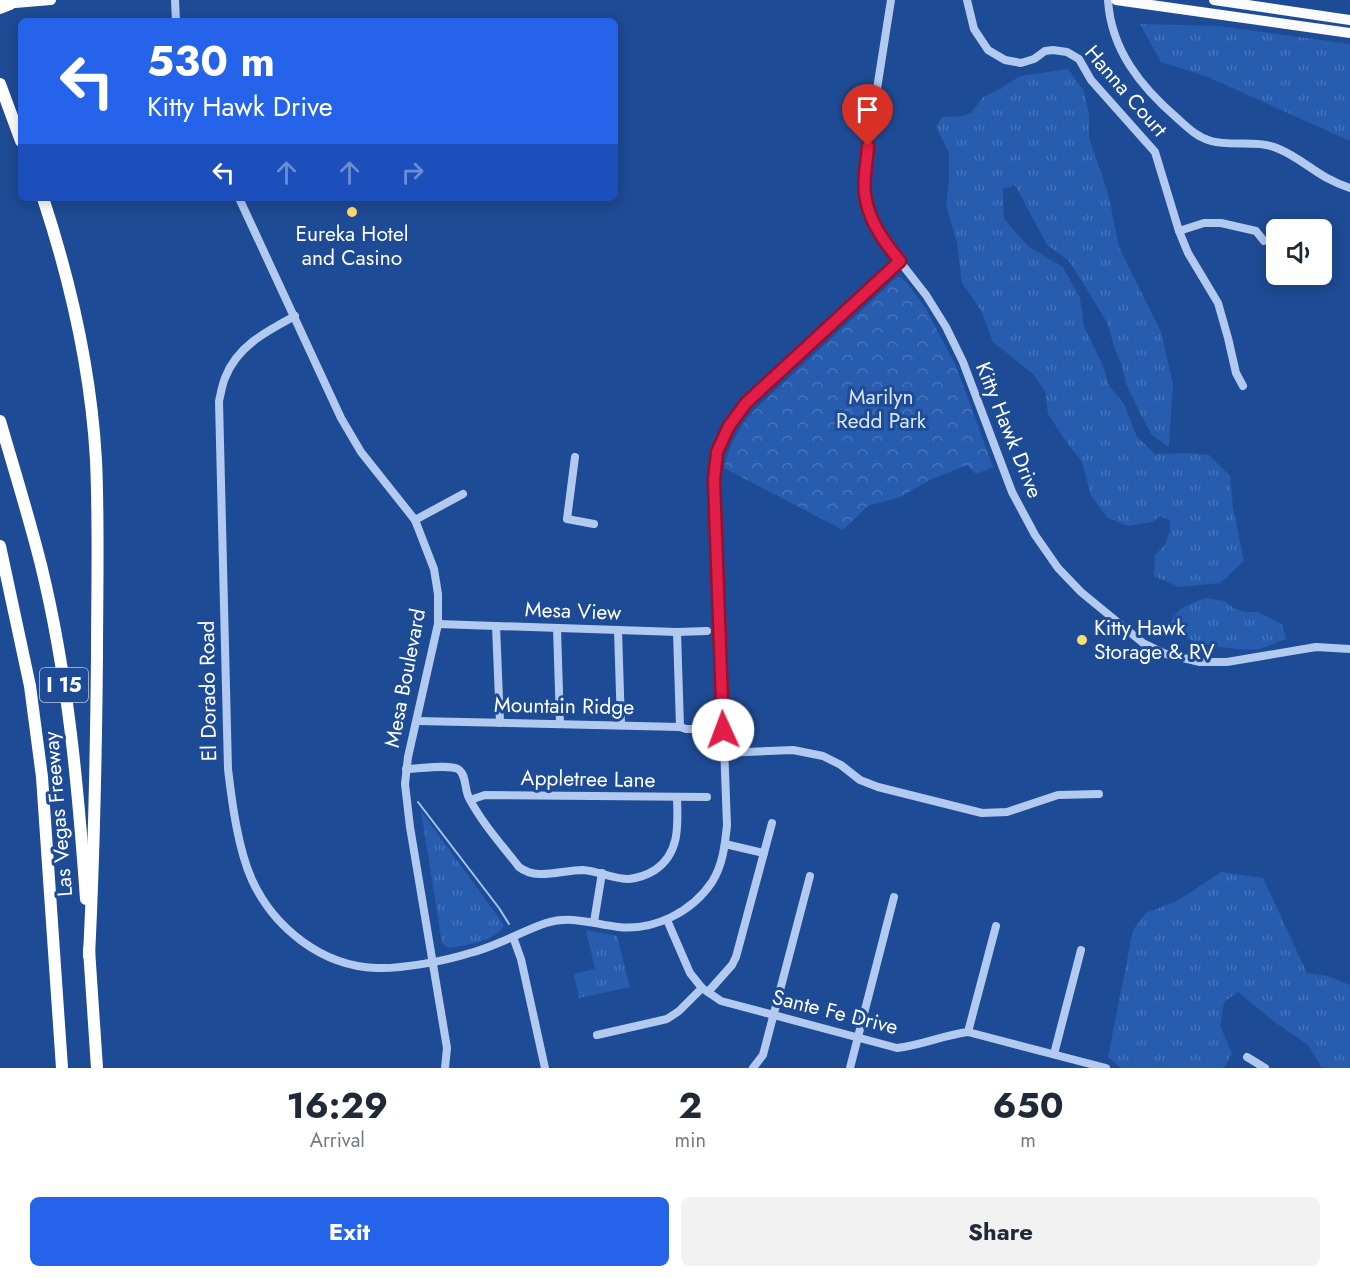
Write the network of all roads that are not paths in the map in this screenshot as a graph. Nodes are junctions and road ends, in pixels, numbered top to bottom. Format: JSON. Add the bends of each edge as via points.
{"nodes":[{"id":1,"x":51,"y":0,"type":"edge"},
{"id":2,"x":174,"y":0,"type":"edge"},
{"id":3,"x":891,"y":0,"type":"edge"},
{"id":4,"x":967,"y":0,"type":"edge"},
{"id":5,"x":1108,"y":0,"type":"edge"},
{"id":6,"x":1116,"y":0,"type":"edge"},
{"id":7,"x":1214,"y":0,"type":"edge"},
{"id":8,"x":4,"y":5,"type":"edge"},
{"id":9,"x":177,"y":18,"type":"edge"},
{"id":10,"x":1350,"y":20,"type":"edge"},
{"id":11,"x":1350,"y":33,"type":"edge"},
{"id":12,"x":0,"y":84,"type":"edge"},
{"id":13,"x":18,"y":133,"type":"edge"},
{"id":14,"x":1350,"y":188,"type":"edge"},
{"id":15,"x":44,"y":201,"type":"edge"},
{"id":16,"x":240,"y":201,"type":"edge"},
{"id":17,"x":1179,"y":231,"type":"junction"},
{"id":18,"x":1264,"y":241,"type":"dead end"},
{"id":19,"x":900,"y":261,"type":"junction"},
{"id":20,"x":295,"y":316,"type":"junction"},
{"id":21,"x":1243,"y":386,"type":"dead end"},
{"id":22,"x":0,"y":421,"type":"edge"},
{"id":23,"x":575,"y":457,"type":"dead end"},
{"id":24,"x":463,"y":494,"type":"dead end"},
{"id":25,"x":415,"y":520,"type":"junction"},
{"id":26,"x":594,"y":524,"type":"dead end"},
{"id":27,"x":0,"y":546,"type":"edge"},
{"id":28,"x":0,"y":576,"type":"edge"},
{"id":29,"x":438,"y":624,"type":"junction"},
{"id":30,"x":496,"y":626,"type":"junction"},
{"id":31,"x":557,"y":628,"type":"junction"},
{"id":32,"x":618,"y":630,"type":"junction"},
{"id":33,"x":677,"y":632,"type":"junction"},
{"id":34,"x":707,"y":632,"type":"dead end"},
{"id":35,"x":21,"y":641,"type":"junction"},
{"id":36,"x":1350,"y":649,"type":"edge"},
{"id":37,"x":417,"y":721,"type":"junction"},
{"id":38,"x":500,"y":723,"type":"junction"},
{"id":39,"x":560,"y":724,"type":"junction"},
{"id":40,"x":621,"y":725,"type":"junction"},
{"id":41,"x":680,"y":727,"type":"junction"},
{"id":42,"x":711,"y":729,"type":"dead end"},
{"id":43,"x":723,"y":753,"type":"junction"},
{"id":44,"x":406,"y":769,"type":"junction"},
{"id":45,"x":1099,"y":794,"type":"dead end"},
{"id":46,"x":707,"y":797,"type":"dead end"},
{"id":47,"x":677,"y":798,"type":"junction"},
{"id":48,"x":470,"y":800,"type":"junction"},
{"id":49,"x":772,"y":823,"type":"dead end"},
{"id":50,"x":725,"y":844,"type":"junction"},
{"id":51,"x":764,"y":853,"type":"junction"},
{"id":52,"x":602,"y":873,"type":"junction"},
{"id":53,"x":810,"y":876,"type":"dead end"},
{"id":54,"x":894,"y":897,"type":"dead end"},
{"id":55,"x":667,"y":920,"type":"junction"},
{"id":56,"x":594,"y":922,"type":"junction"},
{"id":57,"x":996,"y":926,"type":"dead end"},
{"id":58,"x":513,"y":937,"type":"junction"},
{"id":59,"x":1081,"y":950,"type":"dead end"},
{"id":60,"x":89,"y":956,"type":"junction"},
{"id":61,"x":432,"y":960,"type":"junction"},
{"id":62,"x":705,"y":990,"type":"junction"},
{"id":63,"x":774,"y":1015,"type":"junction"},
{"id":64,"x":968,"y":1032,"type":"junction"},
{"id":65,"x":597,"y":1035,"type":"dead end"},
{"id":66,"x":858,"y":1038,"type":"junction"},
{"id":67,"x":1054,"y":1054,"type":"junction"},
{"id":68,"x":1247,"y":1057,"type":"dead end"},
{"id":69,"x":62,"y":1068,"type":"edge"},
{"id":70,"x":97,"y":1068,"type":"edge"},
{"id":71,"x":445,"y":1068,"type":"edge"},
{"id":72,"x":545,"y":1068,"type":"edge"},
{"id":73,"x":753,"y":1068,"type":"edge"},
{"id":74,"x":850,"y":1068,"type":"edge"},
{"id":75,"x":1106,"y":1068,"type":"edge"},
{"id":76,"x":1264,"y":1068,"type":"edge"}],
"edges":[{"from":1,"to":8,"type":"main road"},
{"from":2,"to":9,"type":"street"},
{"from":3,"to":19,"type":"street","name":"Kitty Hawk Drive","via":[[868,146],[865,194],[872,218]]},
{"from":4,"to":17,"type":"street","name":"Hanna Court","via":[[974,29],[988,50],[1005,60],[1021,63],[1053,50],[1079,59],[1091,80],[1155,152]]},
{"from":5,"to":14,"type":"street","via":[[1109,21],[1128,63],[1141,83],[1195,134],[1211,141],[1278,148],[1333,183]]},
{"from":6,"to":11,"type":"main road"},
{"from":7,"to":10,"type":"main road"},
{"from":12,"to":13,"type":"highway"},
{"from":15,"to":60,"type":"highway","via":[[79,331],[96,459],[95,836]]},
{"from":16,"to":20,"type":"street","name":"Mesa Boulevard"},
{"from":17,"to":18,"type":"street","via":[[1204,223],[1221,223],[1256,231]]},
{"from":17,"to":21,"type":"street","name":"Hanna Court","via":[[1218,303]]},
{"from":19,"to":36,"type":"street","name":"Kitty Hawk Drive","via":[[946,327],[1025,516],[1058,568],[1081,592],[1143,643],[1166,654],[1200,662],[1227,662],[1316,647]]},
{"from":19,"to":43,"type":"street","name":"El Dorado Road","via":[[746,403],[717,452],[714,480]]},
{"from":20,"to":25,"type":"street","name":"Mesa Boulevard","via":[[361,452]]},
{"from":20,"to":61,"type":"street","name":"El Dorado Road","via":[[259,336],[239,354],[225,377],[219,401],[232,804],[252,879],[265,904],[290,933],[325,955],[374,968]]},
{"from":22,"to":60,"type":"highway","name":"Las Vegas Freeway","number":"I 15","via":[[41,566],[59,656],[80,812]]},
{"from":23,"to":26,"type":"street","via":[[567,519]]},
{"from":24,"to":25,"type":"street"},
{"from":25,"to":29,"type":"street","name":"Mesa Boulevard","via":[[434,568]]},
{"from":27,"to":35,"type":"highway","name":"Las Vegas Freeway","number":"I 15"},
{"from":28,"to":35,"type":"highway"},
{"from":29,"to":30,"type":"street","name":"Mesa View"},
{"from":29,"to":37,"type":"street","name":"Mesa Boulevard"},
{"from":30,"to":31,"type":"street","name":"Mesa View"},
{"from":30,"to":38,"type":"street"},
{"from":31,"to":32,"type":"street","name":"Mesa View"},
{"from":31,"to":39,"type":"street"},
{"from":32,"to":33,"type":"street","name":"Mesa View"},
{"from":32,"to":40,"type":"street"},
{"from":33,"to":34,"type":"street","name":"Mesa View"},
{"from":33,"to":41,"type":"street"},
{"from":35,"to":69,"type":"highway","name":"Las Vegas Freeway","number":"I 15","via":[[42,777]]},
{"from":37,"to":38,"type":"street","name":"Mountain Ridge"},
{"from":37,"to":44,"type":"street","name":"Mesa Boulevard"},
{"from":38,"to":39,"type":"street","name":"Mountain Ridge"},
{"from":39,"to":40,"type":"street","name":"Mountain Ridge"},
{"from":40,"to":41,"type":"street","name":"Mountain Ridge"},
{"from":41,"to":42,"type":"street","name":"Mountain Ridge"},
{"from":43,"to":45,"type":"street","via":[[793,750],[823,756],[878,787],[982,813],[1007,812],[1058,795]]},
{"from":43,"to":50,"type":"street","name":"El Dorado Road"},
{"from":44,"to":48,"type":"street","via":[[460,770]]},
{"from":44,"to":61,"type":"street","name":"Mesa Boulevard","via":[[406,799]]},
{"from":46,"to":47,"type":"street","name":"Appletree Lane"},
{"from":47,"to":48,"type":"street","name":"Appletree Lane","via":[[485,795]]},
{"from":47,"to":52,"type":"street","via":[[674,846],[664,863],[639,877],[626,879]]},
{"from":48,"to":52,"type":"street","via":[[526,872]]},
{"from":49,"to":51,"type":"street"},
{"from":50,"to":51,"type":"street"},
{"from":50,"to":55,"type":"street","name":"El Dorado Road","via":[[712,881],[693,903]]},
{"from":51,"to":62,"type":"street","via":[[736,957]]},
{"from":52,"to":56,"type":"street"},
{"from":53,"to":63,"type":"street"},
{"from":54,"to":66,"type":"street"},
{"from":55,"to":56,"type":"street","name":"El Dorado Road","via":[[646,927]]},
{"from":55,"to":62,"type":"street","via":[[690,973]]},
{"from":56,"to":58,"type":"street","name":"El Dorado Road","via":[[571,919],[548,923]]},
{"from":57,"to":64,"type":"street"},
{"from":58,"to":61,"type":"street","name":"El Dorado Road","via":[[468,954]]},
{"from":58,"to":72,"type":"street"},
{"from":59,"to":67,"type":"street"},
{"from":60,"to":70,"type":"highway","name":"Las Vegas Freeway","number":"I 15"},
{"from":61,"to":71,"type":"street","name":"Mesa Boulevard","via":[[447,1048]]},
{"from":62,"to":63,"type":"street","name":"Sante Fe Drive","via":[[721,1001]]},
{"from":62,"to":65,"type":"street","via":[[667,1019]]},
{"from":63,"to":66,"type":"street","name":"Sante Fe Drive"},
{"from":63,"to":73,"type":"street","via":[[763,1055]]},
{"from":64,"to":66,"type":"street","name":"Sante Fe Drive","via":[[897,1048]]},
{"from":64,"to":67,"type":"street","name":"Sante Fe Drive"},
{"from":66,"to":74,"type":"street"},
{"from":67,"to":75,"type":"street","name":"Sante Fe Drive"},
{"from":68,"to":76,"type":"street"}]}
